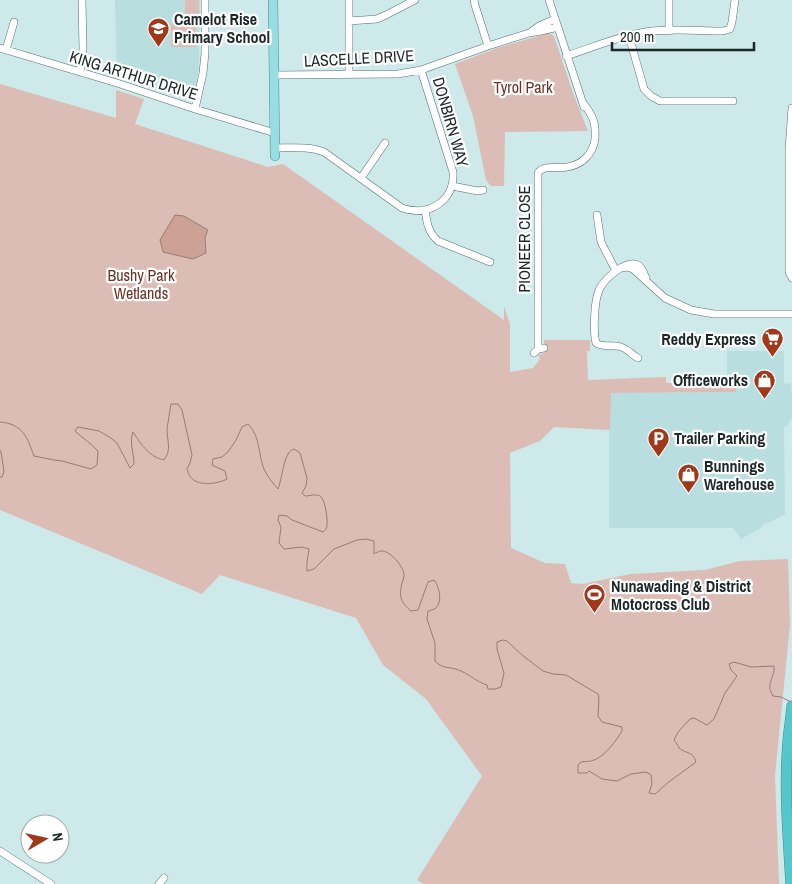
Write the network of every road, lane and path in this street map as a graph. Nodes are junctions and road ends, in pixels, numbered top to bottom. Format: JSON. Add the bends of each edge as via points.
{"nodes":[{"id":1,"x":82,"y":0,"type":"edge"},
{"id":2,"x":205,"y":0,"type":"edge"},
{"id":3,"x":273,"y":0,"type":"edge"},
{"id":4,"x":349,"y":0,"type":"edge"},
{"id":5,"x":415,"y":0,"type":"edge"},
{"id":6,"x":474,"y":0,"type":"edge"},
{"id":7,"x":549,"y":0,"type":"edge"},
{"id":8,"x":669,"y":0,"type":"edge"},
{"id":9,"x":735,"y":0,"type":"edge"},
{"id":10,"x":555,"y":19,"type":"junction"},
{"id":11,"x":349,"y":21,"type":"junction"},
{"id":12,"x":14,"y":22,"type":"dead end"},
{"id":13,"x":558,"y":27,"type":"junction"},
{"id":14,"x":669,"y":31,"type":"junction"},
{"id":15,"x":530,"y":33,"type":"junction"},
{"id":16,"x":629,"y":36,"type":"junction"},
{"id":17,"x":488,"y":46,"type":"junction"},
{"id":18,"x":3,"y":49,"type":"edge"},
{"id":19,"x":566,"y":56,"type":"junction"},
{"id":20,"x":421,"y":70,"type":"junction"},
{"id":21,"x":80,"y":72,"type":"junction"},
{"id":22,"x":350,"y":74,"type":"junction"},
{"id":23,"x":274,"y":75,"type":"junction"},
{"id":24,"x":733,"y":101,"type":"dead end"},
{"id":25,"x":792,"y":108,"type":"edge"},
{"id":26,"x":195,"y":109,"type":"junction"},
{"id":27,"x":275,"y":129,"type":"junction"},
{"id":28,"x":385,"y":143,"type":"dead end"},
{"id":29,"x":275,"y":152,"type":"joint"},
{"id":30,"x":361,"y":178,"type":"junction"},
{"id":31,"x":791,"y":178,"type":"edge"},
{"id":32,"x":452,"y":186,"type":"junction"},
{"id":33,"x":483,"y":190,"type":"dead end"},
{"id":34,"x":425,"y":210,"type":"junction"},
{"id":35,"x":598,"y":215,"type":"dead end"},
{"id":36,"x":490,"y":262,"type":"dead end"},
{"id":37,"x":619,"y":269,"type":"junction"},
{"id":38,"x":792,"y":278,"type":"edge"},
{"id":39,"x":792,"y":314,"type":"edge"},
{"id":40,"x":539,"y":350,"type":"dead end"},
{"id":41,"x":632,"y":357,"type":"dead end"},
{"id":42,"x":792,"y":706,"type":"edge"},
{"id":43,"x":4,"y":853,"type":"edge"},
{"id":44,"x":51,"y":884,"type":"edge"},
{"id":45,"x":791,"y":884,"type":"edge"}],
"edges":[{"from":1,"to":21,"type":"street"},
{"from":2,"to":26,"type":"street","via":[[204,73]]},
{"from":3,"to":23,"type":"main road"},
{"from":4,"to":11,"type":"street"},
{"from":5,"to":11,"type":"street","via":[[377,19]]},
{"from":6,"to":17,"type":"street"},
{"from":7,"to":10,"type":"street"},
{"from":8,"to":14,"type":"street"},
{"from":9,"to":14,"type":"street","via":[[730,29]]},
{"from":10,"to":13,"type":"street"},
{"from":10,"to":15,"type":"street","name":"LASCELLE DRIVE"},
{"from":11,"to":22,"type":"street"},
{"from":12,"to":18,"type":"street"},
{"from":13,"to":15,"type":"street","name":"LASCELLE DRIVE"},
{"from":13,"to":19,"type":"street"},
{"from":14,"to":16,"type":"street"},
{"from":15,"to":17,"type":"street","name":"LASCELLE DRIVE"},
{"from":16,"to":19,"type":"street"},
{"from":16,"to":24,"type":"street","via":[[644,89],[651,96],[660,101]]},
{"from":17,"to":20,"type":"street","name":"LASCELLE DRIVE"},
{"from":18,"to":21,"type":"street","name":"KING ARTHUR DRIVE"},
{"from":19,"to":40,"type":"street","name":"PIONEER CLOSE","via":[[583,103],[594,122],[595,139],[586,159],[579,164],[544,168],[538,174]]},
{"from":20,"to":22,"type":"street","name":"LASCELLE DRIVE","via":[[398,74]]},
{"from":20,"to":32,"type":"street","name":"DONBIRN WAY","via":[[452,172]]},
{"from":21,"to":26,"type":"street","name":"KING ARTHUR DRIVE"},
{"from":22,"to":23,"type":"street","name":"LASCELLE DRIVE"},
{"from":23,"to":27,"type":"main road"},
{"from":25,"to":31,"type":"street"},
{"from":26,"to":27,"type":"street","name":"KING ARTHUR DRIVE","via":[[259,128]]},
{"from":27,"to":29,"type":"main road"},
{"from":28,"to":30,"type":"street"},
{"from":29,"to":30,"type":"street","via":[[317,149]]},
{"from":30,"to":34,"type":"street","via":[[402,208]]},
{"from":31,"to":38,"type":"street","via":[[789,268]]},
{"from":32,"to":33,"type":"street"},
{"from":32,"to":34,"type":"street","name":"DONBIRN WAY","via":[[443,200]]},
{"from":34,"to":36,"type":"street","via":[[429,229],[438,241]]},
{"from":35,"to":37,"type":"street","via":[[600,242]]},
{"from":37,"to":39,"type":"street","via":[[637,264],[650,285],[665,298],[691,310],[714,314]]},
{"from":37,"to":41,"type":"street","via":[[607,279],[598,294],[595,339],[600,345],[629,351]]},
{"from":42,"to":45,"type":"highway","via":[[786,804]]},
{"from":43,"to":44,"type":"street"}]}
